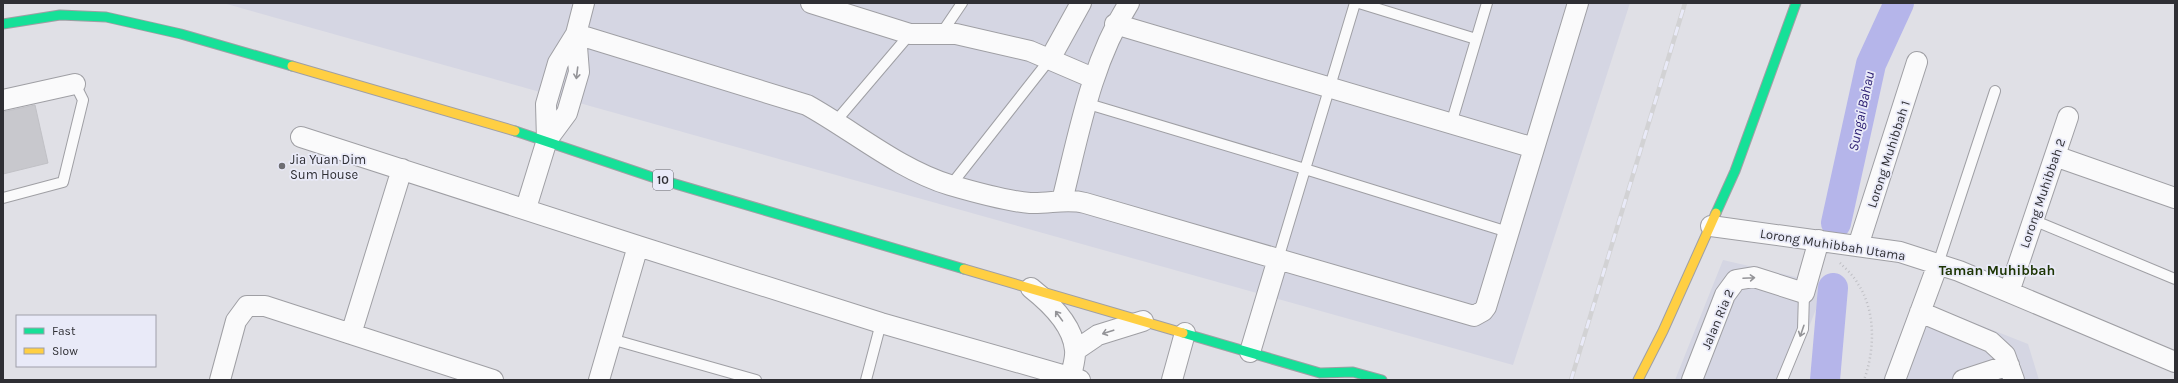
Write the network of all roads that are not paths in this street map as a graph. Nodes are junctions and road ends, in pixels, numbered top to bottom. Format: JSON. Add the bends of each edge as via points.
{"nodes":[{"id":1,"x":584,"y":3,"type":"edge"},
{"id":2,"x":811,"y":3,"type":"edge"},
{"id":3,"x":962,"y":3,"type":"edge"},
{"id":4,"x":1081,"y":3,"type":"edge"},
{"id":5,"x":1129,"y":3,"type":"edge"},
{"id":6,"x":1355,"y":3,"type":"edge"},
{"id":7,"x":1359,"y":3,"type":"edge"},
{"id":8,"x":1487,"y":3,"type":"edge"},
{"id":9,"x":1578,"y":3,"type":"edge"},
{"id":10,"x":1796,"y":3,"type":"edge"},
{"id":11,"x":59,"y":9,"type":"edge"},
{"id":12,"x":3,"y":24,"type":"edge"},
{"id":13,"x":1115,"y":24,"type":"junction"},
{"id":14,"x":576,"y":34,"type":"junction"},
{"id":15,"x":910,"y":34,"type":"junction"},
{"id":16,"x":941,"y":34,"type":"junction"},
{"id":17,"x":1476,"y":39,"type":"junction"},
{"id":18,"x":1050,"y":59,"type":"junction"},
{"id":19,"x":1917,"y":62,"type":"dead end"},
{"id":20,"x":1093,"y":78,"type":"junction"},
{"id":21,"x":75,"y":84,"type":"joint"},
{"id":22,"x":1329,"y":88,"type":"junction"},
{"id":23,"x":1995,"y":91,"type":"dead end"},
{"id":24,"x":3,"y":100,"type":"edge"},
{"id":25,"x":1085,"y":104,"type":"junction"},
{"id":26,"x":2068,"y":117,"type":"dead end"},
{"id":27,"x":836,"y":121,"type":"junction"},
{"id":28,"x":1451,"y":124,"type":"junction"},
{"id":29,"x":301,"y":137,"type":"dead end"},
{"id":30,"x":547,"y":140,"type":"junction"},
{"id":31,"x":1534,"y":148,"type":"junction"},
{"id":32,"x":2055,"y":156,"type":"junction"},
{"id":33,"x":1305,"y":168,"type":"junction"},
{"id":34,"x":402,"y":169,"type":"junction"},
{"id":35,"x":951,"y":185,"type":"junction"},
{"id":36,"x":3,"y":198,"type":"edge"},
{"id":37,"x":2175,"y":198,"type":"edge"},
{"id":38,"x":1062,"y":201,"type":"junction"},
{"id":39,"x":526,"y":208,"type":"junction"},
{"id":40,"x":2033,"y":220,"type":"junction"},
{"id":41,"x":1711,"y":226,"type":"junction"},
{"id":42,"x":1508,"y":232,"type":"junction"},
{"id":43,"x":1819,"y":240,"type":"junction"},
{"id":44,"x":638,"y":246,"type":"junction"},
{"id":45,"x":1858,"y":246,"type":"junction"},
{"id":46,"x":1278,"y":259,"type":"junction"},
{"id":47,"x":1938,"y":264,"type":"junction"},
{"id":48,"x":2175,"y":279,"type":"edge"},
{"id":49,"x":1031,"y":288,"type":"junction"},
{"id":50,"x":2008,"y":292,"type":"junction"},
{"id":51,"x":1804,"y":293,"type":"junction"},
{"id":52,"x":1920,"y":312,"type":"junction"},
{"id":53,"x":1143,"y":321,"type":"junction"},
{"id":54,"x":881,"y":323,"type":"junction"},
{"id":55,"x":1663,"y":331,"type":"junction"},
{"id":56,"x":351,"y":334,"type":"junction"},
{"id":57,"x":1185,"y":334,"type":"junction"},
{"id":58,"x":611,"y":339,"type":"junction"},
{"id":59,"x":1076,"y":350,"type":"junction"},
{"id":60,"x":1250,"y":352,"type":"junction"},
{"id":61,"x":2175,"y":362,"type":"edge"},
{"id":62,"x":2012,"y":372,"type":"edge"},
{"id":63,"x":1320,"y":373,"type":"junction"},
{"id":64,"x":1352,"y":376,"type":"edge"},
{"id":65,"x":1074,"y":379,"type":"edge"},
{"id":66,"x":220,"y":380,"type":"edge"},
{"id":67,"x":493,"y":380,"type":"edge"},
{"id":68,"x":599,"y":380,"type":"edge"},
{"id":69,"x":756,"y":380,"type":"edge"},
{"id":70,"x":866,"y":380,"type":"edge"},
{"id":71,"x":1172,"y":380,"type":"edge"},
{"id":72,"x":1329,"y":380,"type":"edge"},
{"id":73,"x":1382,"y":380,"type":"edge"},
{"id":74,"x":1638,"y":380,"type":"edge"},
{"id":75,"x":1649,"y":380,"type":"edge"},
{"id":76,"x":1692,"y":380,"type":"edge"},
{"id":77,"x":1782,"y":380,"type":"edge"},
{"id":78,"x":1895,"y":380,"type":"edge"},
{"id":79,"x":1963,"y":380,"type":"edge"}],
"edges":[{"from":1,"to":14,"type":"street"},
{"from":2,"to":15,"type":"street"},
{"from":3,"to":16,"type":"lane"},
{"from":4,"to":18,"type":"street"},
{"from":5,"to":13,"type":"street"},
{"from":6,"to":22,"type":"lane"},
{"from":7,"to":17,"type":"lane"},
{"from":8,"to":17,"type":"lane"},
{"from":9,"to":31,"type":"street"},
{"from":10,"to":41,"type":"main road","via":[[1735,171]]},
{"from":11,"to":12,"type":"main road","number":"10"},
{"from":11,"to":30,"type":"main road","number":"10","via":[[122,19],[181,34]]},
{"from":13,"to":20,"type":"street"},
{"from":13,"to":22,"type":"street"},
{"from":14,"to":27,"type":"street","via":[[807,105]]},
{"from":14,"to":30,"type":"street","via":[[579,72],[567,113]]},
{"from":15,"to":16,"type":"street"},
{"from":15,"to":27,"type":"lane"},
{"from":16,"to":18,"type":"street","via":[[956,34],[1030,51]]},
{"from":17,"to":28,"type":"lane"},
{"from":18,"to":20,"type":"street"},
{"from":18,"to":35,"type":"lane"},
{"from":19,"to":45,"type":"street","name":"Lorong Muhibbah 1"},
{"from":20,"to":25,"type":"street"},
{"from":21,"to":24,"type":"street"},
{"from":21,"to":36,"type":"lane","via":[[83,100],[63,182]]},
{"from":22,"to":28,"type":"street"},
{"from":22,"to":33,"type":"lane"},
{"from":23,"to":47,"type":"lane"},
{"from":25,"to":33,"type":"lane"},
{"from":25,"to":38,"type":"street"},
{"from":26,"to":32,"type":"street","name":"Lorong Muhibbah 2"},
{"from":27,"to":35,"type":"street","via":[[910,168]]},
{"from":28,"to":31,"type":"street"},
{"from":29,"to":34,"type":"street"},
{"from":30,"to":39,"type":"street"},
{"from":30,"to":49,"type":"main road","number":"10","via":[[662,180]]},
{"from":31,"to":42,"type":"street"},
{"from":32,"to":37,"type":"street"},
{"from":32,"to":40,"type":"street","name":"Lorong Muhibbah 2"},
{"from":33,"to":42,"type":"lane"},
{"from":33,"to":46,"type":"lane"},
{"from":34,"to":39,"type":"street"},
{"from":34,"to":56,"type":"street"},
{"from":35,"to":38,"type":"street","via":[[1025,202]]},
{"from":38,"to":46,"type":"street","via":[[1085,202]]},
{"from":39,"to":44,"type":"street"},
{"from":40,"to":48,"type":"lane"},
{"from":40,"to":50,"type":"street","name":"Lorong Muhibbah 2"},
{"from":41,"to":43,"type":"street","name":"Lorong Muhibbah Utama"},
{"from":41,"to":55,"type":"main road"},
{"from":42,"to":46,"type":"street","via":[[1486,307],[1474,316]]},
{"from":43,"to":45,"type":"street","name":"Lorong Muhibbah Utama"},
{"from":43,"to":51,"type":"street"},
{"from":44,"to":54,"type":"street"},
{"from":44,"to":58,"type":"street"},
{"from":45,"to":47,"type":"street","name":"Lorong Muhibbah Utama","via":[[1900,252]]},
{"from":46,"to":60,"type":"street"},
{"from":47,"to":50,"type":"street","name":"Lorong Muhibbah Utama"},
{"from":47,"to":52,"type":"street"},
{"from":49,"to":53,"type":"main road","number":"10"},
{"from":59,"to":49,"type":"street","one_way":true,"via":[[1067,327],[1057,313]]},
{"from":50,"to":61,"type":"street","name":"Lorong Muhibbah Utama"},
{"from":76,"to":51,"type":"street","name":"Jalan Ria 2","one_way":true,"via":[[1725,295],[1736,280],[1754,277]]},
{"from":51,"to":77,"type":"lane","one_way":true,"via":[[1803,329]]},
{"from":52,"to":62,"type":"street","via":[[1991,342],[2005,355]]},
{"from":52,"to":78,"type":"street"},
{"from":53,"to":57,"type":"main road","number":"10"},
{"from":53,"to":59,"type":"street","one_way":true,"via":[[1098,336]]},
{"from":54,"to":65,"type":"street"},
{"from":54,"to":70,"type":"lane"},
{"from":55,"to":74,"type":"main road"},
{"from":55,"to":75,"type":"main road"},
{"from":56,"to":66,"type":"street","via":[[265,306],[247,306],[236,321]]},
{"from":56,"to":67,"type":"street"},
{"from":57,"to":60,"type":"main road","number":"10"},
{"from":57,"to":71,"type":"street"},
{"from":58,"to":68,"type":"street"},
{"from":58,"to":69,"type":"lane"},
{"from":59,"to":65,"type":"street"},
{"from":60,"to":63,"type":"main road","number":"10"},
{"from":62,"to":79,"type":"street"},
{"from":63,"to":64,"type":"main road","number":"10"},
{"from":63,"to":72,"type":"main road","number":"10"},
{"from":64,"to":73,"type":"main road","number":"10"}]}
